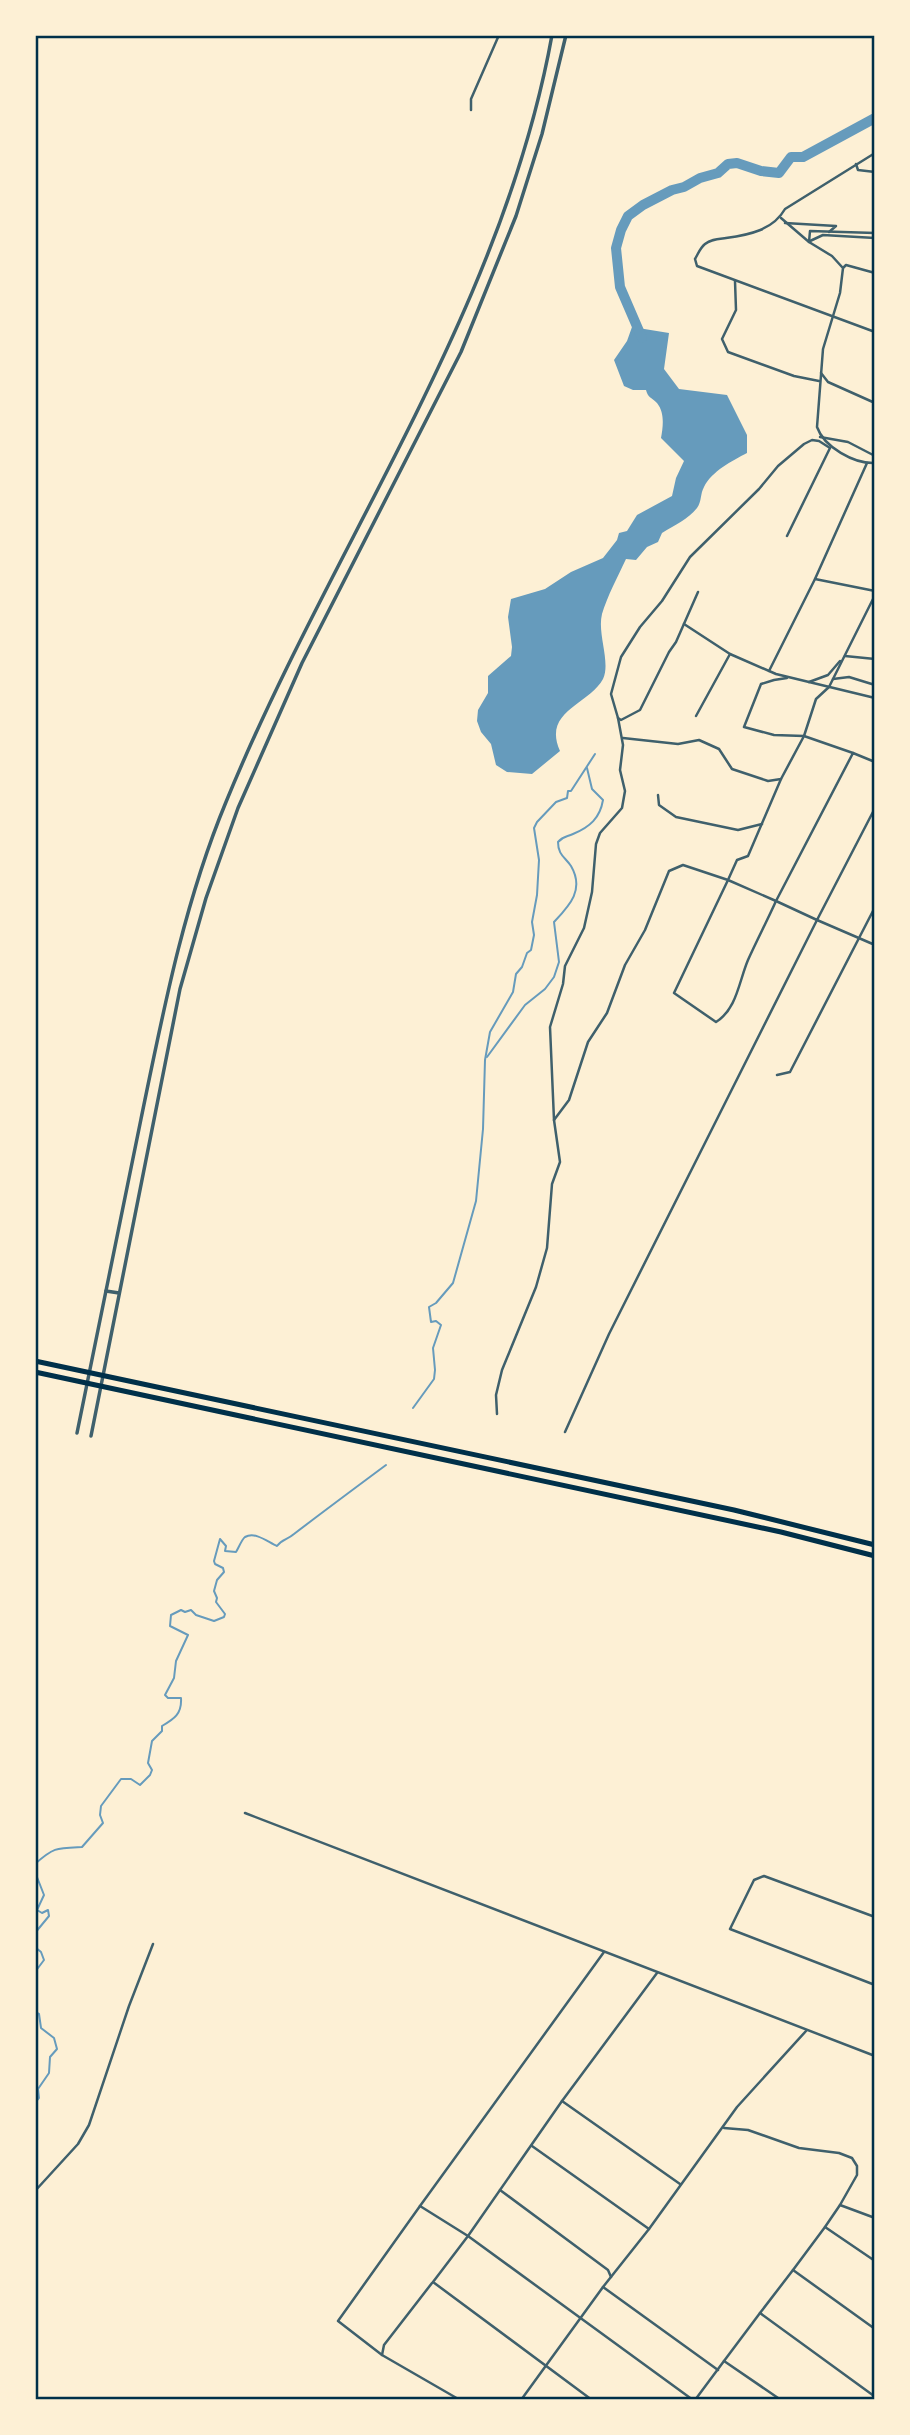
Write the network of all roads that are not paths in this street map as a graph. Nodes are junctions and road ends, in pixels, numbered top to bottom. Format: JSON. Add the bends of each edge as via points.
{"nodes":[{"id":1,"x":499,"y":35,"type":"edge"},
{"id":2,"x":552,"y":35,"type":"edge"},
{"id":3,"x":566,"y":35,"type":"edge"},
{"id":4,"x":471,"y":110,"type":"dead end"},
{"id":5,"x":875,"y":153,"type":"edge"},
{"id":6,"x":856,"y":164,"type":"junction"},
{"id":7,"x":875,"y":172,"type":"edge"},
{"id":8,"x":780,"y":218,"type":"junction"},
{"id":9,"x":784,"y":222,"type":"junction"},
{"id":10,"x":829,"y":232,"type":"junction"},
{"id":11,"x":875,"y":233,"type":"edge"},
{"id":12,"x":823,"y":235,"type":"junction"},
{"id":13,"x":875,"y":238,"type":"edge"},
{"id":14,"x":809,"y":242,"type":"junction"},
{"id":15,"x":843,"y":268,"type":"junction"},
{"id":16,"x":875,"y":273,"type":"edge"},
{"id":17,"x":735,"y":280,"type":"junction"},
{"id":18,"x":834,"y":315,"type":"junction"},
{"id":19,"x":875,"y":332,"type":"edge"},
{"id":20,"x":820,"y":372,"type":"junction"},
{"id":21,"x":819,"y":380,"type":"junction"},
{"id":22,"x":875,"y":403,"type":"edge"},
{"id":23,"x":820,"y":437,"type":"junction"},
{"id":24,"x":830,"y":448,"type":"junction"},
{"id":25,"x":875,"y":456,"type":"edge"},
{"id":26,"x":867,"y":463,"type":"junction"},
{"id":27,"x":875,"y":463,"type":"edge"},
{"id":28,"x":787,"y":536,"type":"dead end"},
{"id":29,"x":815,"y":579,"type":"junction"},
{"id":30,"x":698,"y":592,"type":"dead end"},
{"id":31,"x":875,"y":593,"type":"edge"},
{"id":32,"x":683,"y":624,"type":"junction"},
{"id":33,"x":730,"y":654,"type":"junction"},
{"id":34,"x":845,"y":656,"type":"junction"},
{"id":35,"x":875,"y":659,"type":"edge"},
{"id":36,"x":769,"y":671,"type":"junction"},
{"id":37,"x":792,"y":678,"type":"junction"},
{"id":38,"x":833,"y":679,"type":"junction"},
{"id":39,"x":809,"y":682,"type":"junction"},
{"id":40,"x":875,"y":685,"type":"edge"},
{"id":41,"x":829,"y":687,"type":"junction"},
{"id":42,"x":875,"y":698,"type":"edge"},
{"id":43,"x":696,"y":716,"type":"dead end"},
{"id":44,"x":618,"y":718,"type":"junction"},
{"id":45,"x":804,"y":736,"type":"junction"},
{"id":46,"x":623,"y":738,"type":"junction"},
{"id":47,"x":853,"y":753,"type":"junction"},
{"id":48,"x":875,"y":762,"type":"edge"},
{"id":49,"x":781,"y":779,"type":"junction"},
{"id":50,"x":658,"y":795,"type":"dead end"},
{"id":51,"x":875,"y":808,"type":"edge"},
{"id":52,"x":762,"y":824,"type":"junction"},
{"id":53,"x":728,"y":880,"type":"junction"},
{"id":54,"x":776,"y":901,"type":"junction"},
{"id":55,"x":875,"y":907,"type":"edge"},
{"id":56,"x":817,"y":920,"type":"junction"},
{"id":57,"x":859,"y":938,"type":"junction"},
{"id":58,"x":875,"y":945,"type":"edge"},
{"id":59,"x":777,"y":1075,"type":"dead end"},
{"id":60,"x":554,"y":1120,"type":"junction"},
{"id":61,"x":106,"y":1291,"type":"junction"},
{"id":62,"x":119,"y":1293,"type":"junction"},
{"id":63,"x":35,"y":1361,"type":"edge"},
{"id":64,"x":35,"y":1372,"type":"edge"},
{"id":65,"x":497,"y":1414,"type":"dead end"},
{"id":66,"x":565,"y":1432,"type":"dead end"},
{"id":67,"x":77,"y":1433,"type":"dead end"},
{"id":68,"x":91,"y":1436,"type":"dead end"},
{"id":69,"x":875,"y":1545,"type":"edge"},
{"id":70,"x":875,"y":1556,"type":"edge"},
{"id":71,"x":245,"y":1814,"type":"dead end"},
{"id":72,"x":875,"y":1917,"type":"edge"},
{"id":73,"x":153,"y":1944,"type":"dead end"},
{"id":74,"x":604,"y":1952,"type":"junction"},
{"id":75,"x":657,"y":1973,"type":"junction"},
{"id":76,"x":875,"y":1985,"type":"edge"},
{"id":77,"x":807,"y":2031,"type":"junction"},
{"id":78,"x":875,"y":2056,"type":"edge"},
{"id":79,"x":562,"y":2101,"type":"junction"},
{"id":80,"x":722,"y":2127,"type":"junction"},
{"id":81,"x":531,"y":2146,"type":"junction"},
{"id":82,"x":680,"y":2184,"type":"junction"},
{"id":83,"x":500,"y":2190,"type":"junction"},
{"id":84,"x":35,"y":2191,"type":"edge"},
{"id":85,"x":840,"y":2205,"type":"junction"},
{"id":86,"x":420,"y":2206,"type":"junction"},
{"id":87,"x":875,"y":2218,"type":"edge"},
{"id":88,"x":825,"y":2227,"type":"junction"},
{"id":89,"x":649,"y":2229,"type":"junction"},
{"id":90,"x":468,"y":2236,"type":"junction"},
{"id":91,"x":875,"y":2261,"type":"edge"},
{"id":92,"x":793,"y":2270,"type":"junction"},
{"id":93,"x":611,"y":2277,"type":"junction"},
{"id":94,"x":433,"y":2282,"type":"junction"},
{"id":95,"x":603,"y":2287,"type":"junction"},
{"id":96,"x":760,"y":2313,"type":"junction"},
{"id":97,"x":581,"y":2319,"type":"junction"},
{"id":98,"x":875,"y":2329,"type":"edge"},
{"id":99,"x":382,"y":2355,"type":"junction"},
{"id":100,"x":724,"y":2361,"type":"junction"},
{"id":101,"x":546,"y":2365,"type":"junction"},
{"id":102,"x":718,"y":2370,"type":"junction"},
{"id":103,"x":873,"y":2397,"type":"edge"},
{"id":104,"x":460,"y":2400,"type":"edge"},
{"id":105,"x":521,"y":2400,"type":"edge"},
{"id":106,"x":592,"y":2400,"type":"edge"},
{"id":107,"x":694,"y":2400,"type":"edge"},
{"id":108,"x":781,"y":2400,"type":"edge"}],
"edges":[{"from":1,"to":4,"type":"street","via":[[471,99]]},
{"from":2,"to":61,"type":"street","via":[[507,202],[448,350],[293,652],[225,804],[169,982]]},
{"from":3,"to":62,"type":"street","via":[[516,216],[461,352],[302,663],[215,872],[180,989]]},
{"from":5,"to":6,"type":"street"},
{"from":6,"to":7,"type":"street","via":[[858,170]]},
{"from":6,"to":8,"type":"street","via":[[785,209]]},
{"from":8,"to":9,"type":"street"},
{"from":8,"to":17,"type":"street","via":[[755,233],[713,239],[700,250],[697,266]]},
{"from":9,"to":10,"type":"street","via":[[836,226]]},
{"from":9,"to":14,"type":"street"},
{"from":10,"to":11,"type":"street"},
{"from":10,"to":12,"type":"street"},
{"from":10,"to":14,"type":"street","via":[[810,231]]},
{"from":12,"to":13,"type":"street"},
{"from":12,"to":14,"type":"street"},
{"from":14,"to":15,"type":"street"},
{"from":15,"to":16,"type":"street","via":[[851,265]]},
{"from":15,"to":18,"type":"street"},
{"from":17,"to":18,"type":"street"},
{"from":17,"to":21,"type":"street","via":[[736,310],[722,339],[727,352]]},
{"from":18,"to":19,"type":"street"},
{"from":18,"to":20,"type":"street"},
{"from":20,"to":21,"type":"street"},
{"from":20,"to":22,"type":"street","via":[[828,382]]},
{"from":21,"to":23,"type":"street"},
{"from":23,"to":24,"type":"street"},
{"from":23,"to":25,"type":"street","via":[[848,442]]},
{"from":24,"to":26,"type":"street"},
{"from":24,"to":28,"type":"street"},
{"from":24,"to":44,"type":"street","via":[[819,441],[804,444],[690,557],[621,657],[611,694]]},
{"from":26,"to":27,"type":"street"},
{"from":26,"to":29,"type":"street"},
{"from":29,"to":31,"type":"street"},
{"from":29,"to":36,"type":"street"},
{"from":30,"to":32,"type":"street"},
{"from":31,"to":34,"type":"street"},
{"from":32,"to":33,"type":"street"},
{"from":32,"to":44,"type":"street","via":[[640,710]]},
{"from":33,"to":36,"type":"street"},
{"from":33,"to":43,"type":"street"},
{"from":34,"to":35,"type":"street"},
{"from":34,"to":38,"type":"street"},
{"from":34,"to":39,"type":"street","via":[[828,675]]},
{"from":36,"to":37,"type":"street"},
{"from":37,"to":39,"type":"street"},
{"from":37,"to":45,"type":"street","via":[[761,684],[744,727]]},
{"from":38,"to":40,"type":"street","via":[[849,677]]},
{"from":38,"to":41,"type":"street"},
{"from":39,"to":41,"type":"street"},
{"from":41,"to":42,"type":"street"},
{"from":41,"to":45,"type":"street","via":[[816,699]]},
{"from":44,"to":46,"type":"street"},
{"from":45,"to":47,"type":"street"},
{"from":45,"to":49,"type":"street"},
{"from":46,"to":49,"type":"street","via":[[678,744],[699,740],[719,750],[733,769],[768,781]]},
{"from":46,"to":60,"type":"street","via":[[622,808],[596,844],[584,928],[565,966],[550,1027]]},
{"from":47,"to":48,"type":"street"},
{"from":47,"to":54,"type":"street"},
{"from":49,"to":52,"type":"street"},
{"from":50,"to":52,"type":"street","via":[[659,805],[676,817],[738,830]]},
{"from":51,"to":56,"type":"street"},
{"from":52,"to":53,"type":"street","via":[[748,856],[737,860]]},
{"from":53,"to":54,"type":"street"},
{"from":53,"to":54,"type":"street","via":[[674,993],[716,1022],[741,986],[746,964]]},
{"from":53,"to":60,"type":"street","via":[[683,865],[669,872],[607,1013],[588,1042],[569,1100]]},
{"from":54,"to":56,"type":"street"},
{"from":55,"to":57,"type":"street"},
{"from":56,"to":57,"type":"street"},
{"from":56,"to":66,"type":"street"},
{"from":57,"to":58,"type":"street"},
{"from":57,"to":59,"type":"street","via":[[790,1072]]},
{"from":60,"to":65,"type":"street","via":[[560,1162],[552,1184],[547,1248],[537,1287],[502,1370]]},
{"from":61,"to":62,"type":"street"},
{"from":61,"to":67,"type":"street"},
{"from":62,"to":68,"type":"street"},
{"from":63,"to":69,"type":"highway","via":[[734,1510]]},
{"from":64,"to":70,"type":"highway"},
{"from":71,"to":74,"type":"street"},
{"from":72,"to":76,"type":"street","via":[[764,1876],[754,1880],[730,1929]]},
{"from":73,"to":84,"type":"street","via":[[89,2125],[78,2144]]},
{"from":74,"to":75,"type":"street"},
{"from":74,"to":86,"type":"street"},
{"from":75,"to":77,"type":"street"},
{"from":75,"to":79,"type":"street"},
{"from":77,"to":78,"type":"street"},
{"from":77,"to":80,"type":"street"},
{"from":79,"to":81,"type":"street"},
{"from":79,"to":82,"type":"street"},
{"from":80,"to":82,"type":"street"},
{"from":80,"to":85,"type":"street","via":[[852,2158],[858,2175]]},
{"from":81,"to":83,"type":"street"},
{"from":81,"to":89,"type":"street"},
{"from":82,"to":89,"type":"street"},
{"from":83,"to":90,"type":"street"},
{"from":83,"to":93,"type":"street","via":[[608,2270]]},
{"from":85,"to":87,"type":"street"},
{"from":85,"to":88,"type":"street"},
{"from":86,"to":90,"type":"street"},
{"from":86,"to":99,"type":"street","via":[[338,2321]]},
{"from":88,"to":91,"type":"street"},
{"from":88,"to":92,"type":"street"},
{"from":89,"to":93,"type":"street"},
{"from":90,"to":94,"type":"street"},
{"from":90,"to":97,"type":"street"},
{"from":92,"to":96,"type":"street"},
{"from":92,"to":98,"type":"street"},
{"from":93,"to":95,"type":"street"},
{"from":94,"to":99,"type":"street","via":[[384,2345]]},
{"from":94,"to":101,"type":"street"},
{"from":95,"to":97,"type":"street"},
{"from":95,"to":102,"type":"street"},
{"from":96,"to":100,"type":"street"},
{"from":96,"to":103,"type":"street"},
{"from":97,"to":101,"type":"street"},
{"from":97,"to":107,"type":"street"},
{"from":99,"to":104,"type":"street"},
{"from":100,"to":102,"type":"street"},
{"from":100,"to":108,"type":"street"},
{"from":101,"to":105,"type":"street"},
{"from":101,"to":106,"type":"street"},
{"from":102,"to":107,"type":"street"}]}
